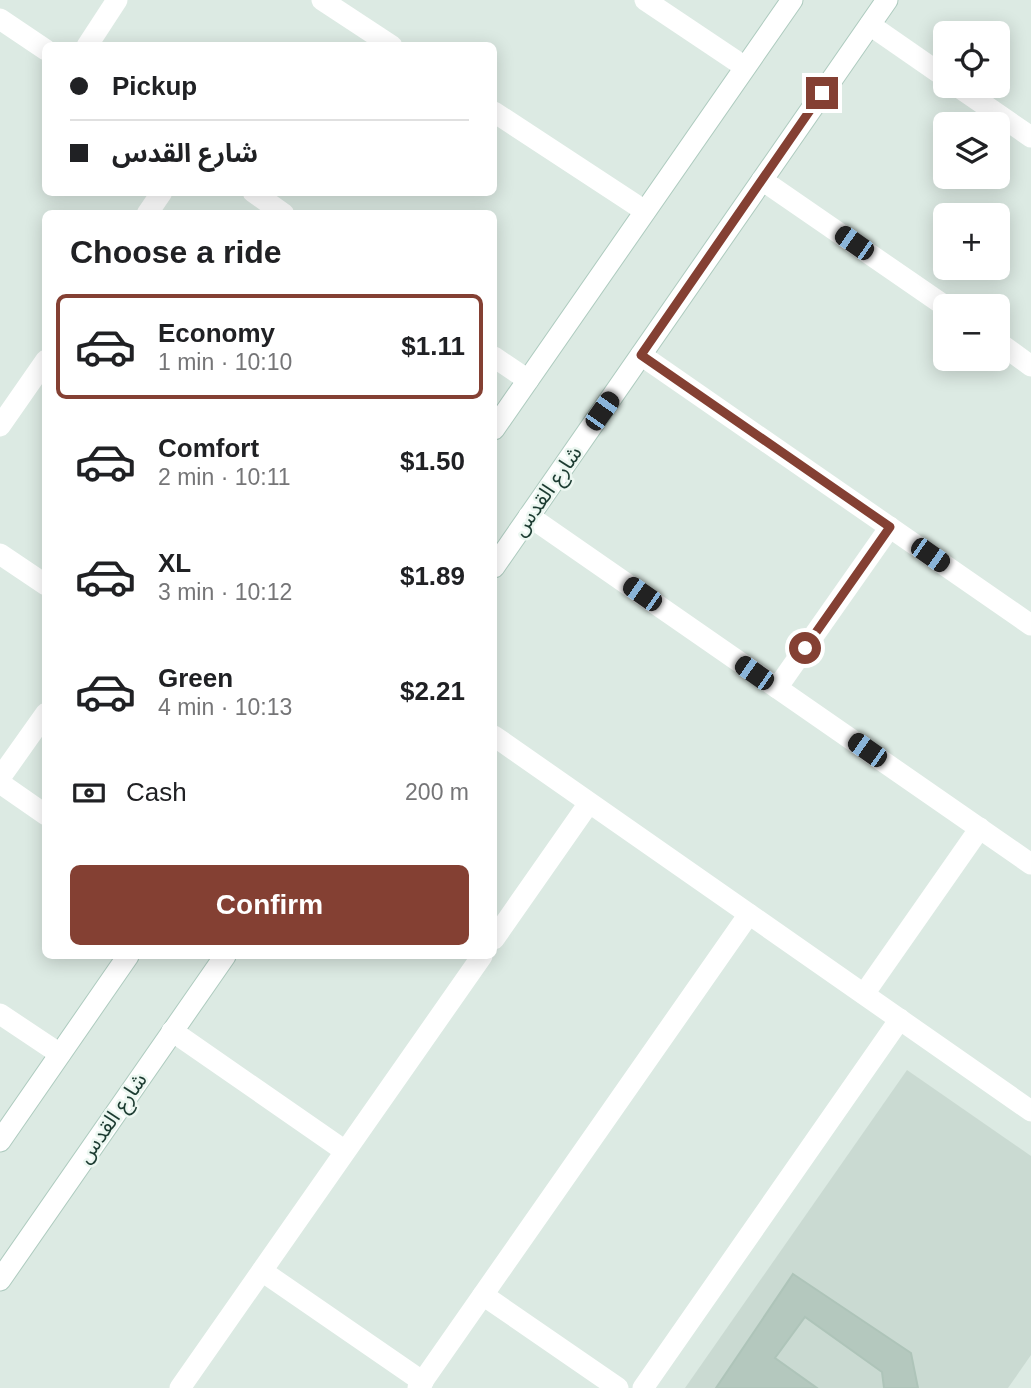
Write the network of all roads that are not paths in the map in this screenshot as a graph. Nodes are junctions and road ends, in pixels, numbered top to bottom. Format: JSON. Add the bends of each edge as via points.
{"nodes":[{"id":1,"x":117,"y":0,"type":"edge"},
{"id":2,"x":322,"y":0,"type":"edge"},
{"id":3,"x":645,"y":0,"type":"edge"},
{"id":4,"x":792,"y":0,"type":"edge"},
{"id":5,"x":887,"y":0,"type":"edge"},
{"id":6,"x":870,"y":25,"type":"junction"},
{"id":7,"x":3,"y":28,"type":"edge"},
{"id":8,"x":90,"y":42,"type":"edge"},
{"id":9,"x":386,"y":42,"type":"edge"},
{"id":10,"x":42,"y":48,"type":"edge"},
{"id":11,"x":745,"y":67,"type":"junction"},
{"id":12,"x":933,"y":69,"type":"edge"},
{"id":13,"x":974,"y":98,"type":"edge"},
{"id":14,"x":497,"y":114,"type":"edge"},
{"id":15,"x":1031,"y":137,"type":"edge"},
{"id":16,"x":762,"y":180,"type":"junction"},
{"id":17,"x":259,"y":196,"type":"edge"},
{"id":18,"x":278,"y":210,"type":"edge"},
{"id":19,"x":645,"y":211,"type":"junction"},
{"id":20,"x":933,"y":298,"type":"edge"},
{"id":21,"x":1010,"y":351,"type":"edge"},
{"id":22,"x":641,"y":355,"type":"junction"},
{"id":23,"x":497,"y":359,"type":"edge"},
{"id":24,"x":42,"y":366,"type":"edge"},
{"id":25,"x":1031,"y":366,"type":"edge"},
{"id":26,"x":527,"y":380,"type":"junction"},
{"id":27,"x":497,"y":425,"type":"edge"},
{"id":28,"x":0,"y":426,"type":"edge"},
{"id":29,"x":529,"y":516,"type":"junction"},
{"id":30,"x":890,"y":527,"type":"junction"},
{"id":31,"x":0,"y":554,"type":"edge"},
{"id":32,"x":497,"y":560,"type":"edge"},
{"id":33,"x":42,"y":582,"type":"edge"},
{"id":34,"x":1031,"y":625,"type":"edge"},
{"id":35,"x":777,"y":688,"type":"junction"},
{"id":36,"x":42,"y":719,"type":"edge"},
{"id":37,"x":497,"y":738,"type":"edge"},
{"id":38,"x":0,"y":778,"type":"edge"},
{"id":39,"x":0,"y":783,"type":"edge"},
{"id":40,"x":589,"y":803,"type":"junction"},
{"id":41,"x":42,"y":812,"type":"edge"},
{"id":42,"x":980,"y":828,"type":"junction"},
{"id":43,"x":1031,"y":864,"type":"edge"},
{"id":44,"x":750,"y":914,"type":"junction"},
{"id":45,"x":497,"y":935,"type":"edge"},
{"id":46,"x":126,"y":959,"type":"edge"},
{"id":47,"x":223,"y":959,"type":"edge"},
{"id":48,"x":480,"y":959,"type":"edge"},
{"id":49,"x":864,"y":994,"type":"junction"},
{"id":50,"x":0,"y":1014,"type":"edge"},
{"id":51,"x":900,"y":1019,"type":"junction"},
{"id":52,"x":172,"y":1031,"type":"junction"},
{"id":53,"x":60,"y":1054,"type":"junction"},
{"id":54,"x":1031,"y":1111,"type":"edge"},
{"id":55,"x":0,"y":1141,"type":"edge"},
{"id":56,"x":345,"y":1151,"type":"junction"},
{"id":57,"x":262,"y":1271,"type":"junction"},
{"id":58,"x":0,"y":1280,"type":"edge"},
{"id":59,"x":484,"y":1295,"type":"junction"},
{"id":60,"x":420,"y":1385,"type":"edge"},
{"id":61,"x":180,"y":1388,"type":"edge"},
{"id":62,"x":618,"y":1388,"type":"edge"},
{"id":63,"x":643,"y":1388,"type":"edge"}],
"edges":[{"from":1,"to":8,"type":"street"},
{"from":2,"to":9,"type":"street"},
{"from":3,"to":11,"type":"street"},
{"from":4,"to":11,"type":"street"},
{"from":5,"to":6,"type":"street","name":"شارع القدس"},
{"from":6,"to":12,"type":"street"},
{"from":6,"to":16,"type":"street","name":"شارع القدس"},
{"from":7,"to":10,"type":"street"},
{"from":11,"to":19,"type":"street"},
{"from":13,"to":15,"type":"street"},
{"from":14,"to":19,"type":"street"},
{"from":16,"to":20,"type":"street"},
{"from":16,"to":22,"type":"street","name":"شارع القدس"},
{"from":17,"to":18,"type":"street"},
{"from":19,"to":26,"type":"street"},
{"from":21,"to":25,"type":"street"},
{"from":22,"to":29,"type":"street","name":"شارع القدس"},
{"from":22,"to":30,"type":"street"},
{"from":23,"to":26,"type":"street"},
{"from":24,"to":28,"type":"street"},
{"from":26,"to":27,"type":"street"},
{"from":29,"to":32,"type":"street","name":"شارع القدس"},
{"from":29,"to":35,"type":"street"},
{"from":30,"to":34,"type":"street"},
{"from":30,"to":35,"type":"street"},
{"from":31,"to":33,"type":"street"},
{"from":35,"to":42,"type":"street"},
{"from":36,"to":38,"type":"street"},
{"from":37,"to":40,"type":"street"},
{"from":39,"to":41,"type":"street"},
{"from":40,"to":44,"type":"street"},
{"from":40,"to":45,"type":"street"},
{"from":42,"to":43,"type":"street"},
{"from":42,"to":49,"type":"street"},
{"from":44,"to":49,"type":"street"},
{"from":44,"to":59,"type":"street"},
{"from":46,"to":53,"type":"street"},
{"from":47,"to":52,"type":"street","name":"شارع القدس"},
{"from":48,"to":56,"type":"street"},
{"from":49,"to":51,"type":"street"},
{"from":50,"to":53,"type":"street"},
{"from":51,"to":54,"type":"street"},
{"from":51,"to":63,"type":"street"},
{"from":52,"to":56,"type":"street"},
{"from":52,"to":58,"type":"street","name":"شارع القدس"},
{"from":53,"to":55,"type":"street"},
{"from":56,"to":57,"type":"street"},
{"from":57,"to":60,"type":"street"},
{"from":57,"to":61,"type":"street"},
{"from":59,"to":60,"type":"street"},
{"from":59,"to":62,"type":"street"}]}
